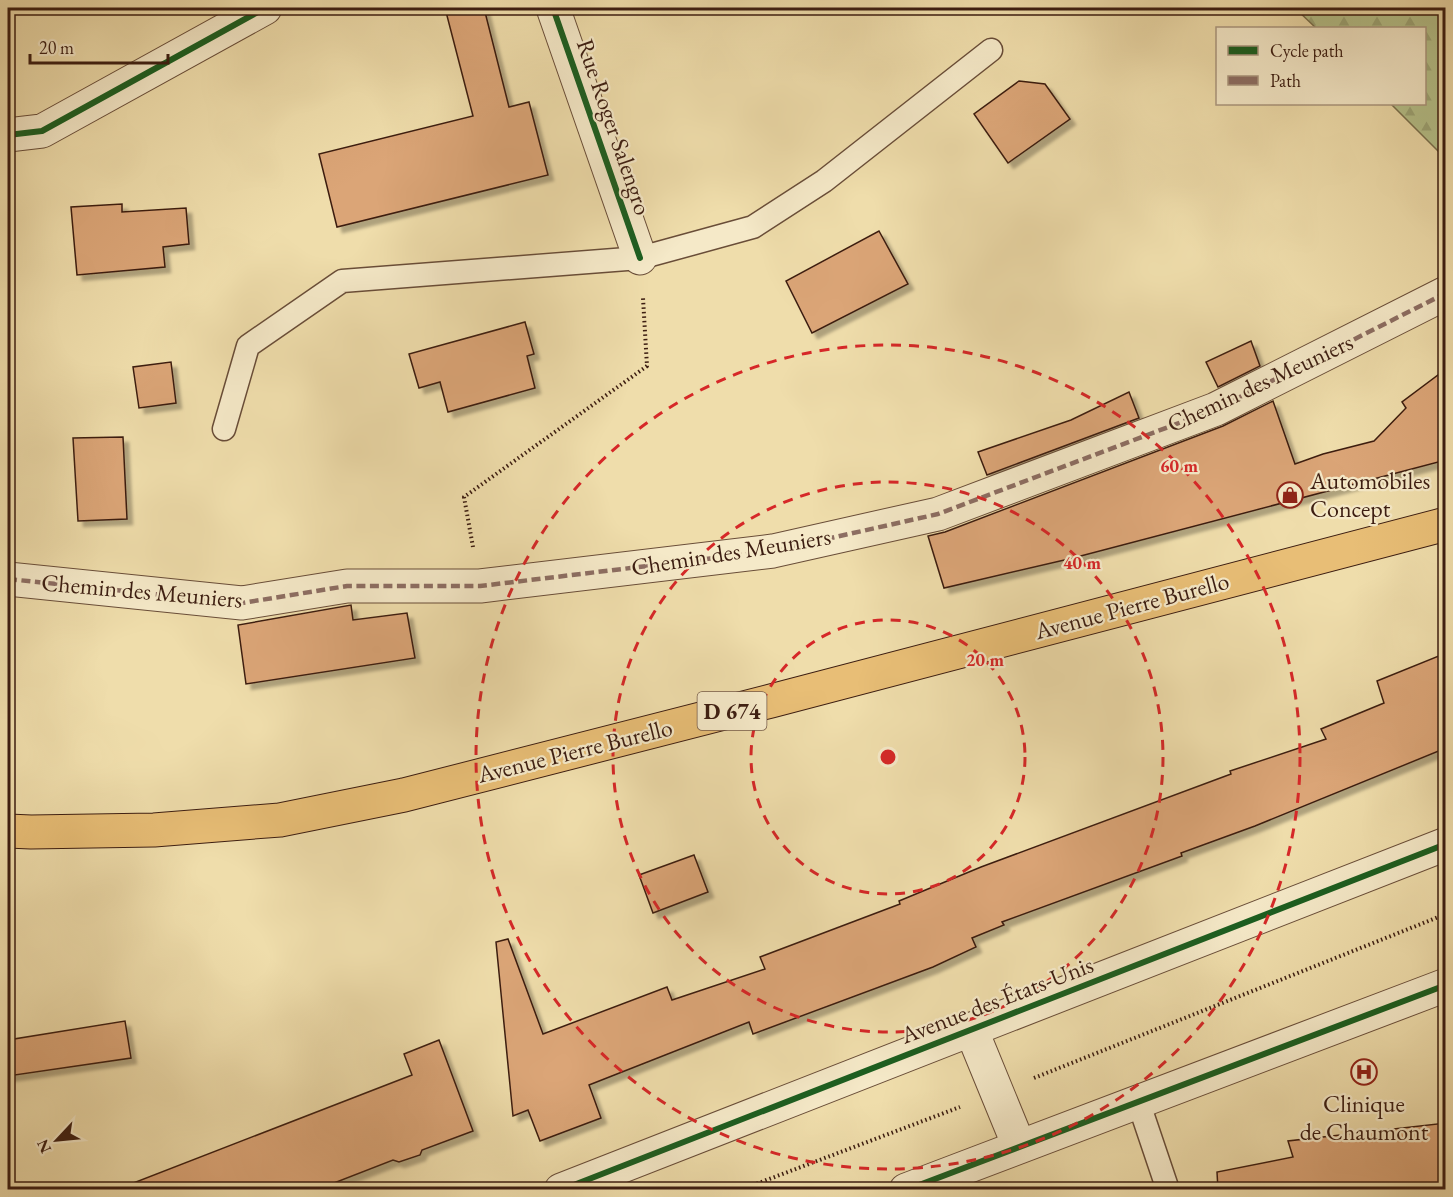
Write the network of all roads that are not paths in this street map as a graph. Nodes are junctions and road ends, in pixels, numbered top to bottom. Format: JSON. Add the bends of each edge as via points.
{"nodes":[{"id":1,"x":265,"y":8,"type":"edge"},
{"id":2,"x":553,"y":8,"type":"edge"},
{"id":3,"x":991,"y":50,"type":"dead end"},
{"id":4,"x":8,"y":135,"type":"edge"},
{"id":5,"x":640,"y":258,"type":"junction"},
{"id":6,"x":1446,"y":293,"type":"edge"},
{"id":7,"x":224,"y":429,"type":"dead end"},
{"id":8,"x":1446,"y":524,"type":"edge"},
{"id":9,"x":8,"y":579,"type":"edge"},
{"id":10,"x":8,"y":831,"type":"edge"},
{"id":11,"x":1446,"y":844,"type":"edge"},
{"id":12,"x":1446,"y":985,"type":"edge"},
{"id":13,"x":971,"y":1029,"type":"junction"},
{"id":14,"x":1138,"y":1101,"type":"junction"},
{"id":15,"x":1019,"y":1146,"type":"junction"},
{"id":16,"x":561,"y":1190,"type":"edge"},
{"id":17,"x":906,"y":1190,"type":"edge"},
{"id":18,"x":1168,"y":1190,"type":"edge"}],
"edges":[{"from":1,"to":4,"type":"street","via":[[42,131]]},
{"from":2,"to":5,"type":"street","name":"Rue Roger Salengro"},
{"from":3,"to":5,"type":"lane","via":[[824,181],[753,227]]},
{"from":5,"to":7,"type":"lane","via":[[342,281],[248,346]]},
{"from":6,"to":9,"type":"street","name":"Chemin des Meuniers","via":[[1216,409],[938,514],[773,551],[480,586],[346,586],[243,603]]},
{"from":8,"to":10,"type":"main road","name":"Avenue Pierre Burello","number":"D 674","via":[[404,795],[280,820],[154,830]]},
{"from":11,"to":13,"type":"street","name":"Avenue des États-Unis"},
{"from":12,"to":14,"type":"street"},
{"from":13,"to":15,"type":"street"},
{"from":13,"to":16,"type":"street","name":"Avenue des États-Unis"},
{"from":14,"to":15,"type":"street"},
{"from":14,"to":18,"type":"lane"},
{"from":15,"to":17,"type":"street"}]}
